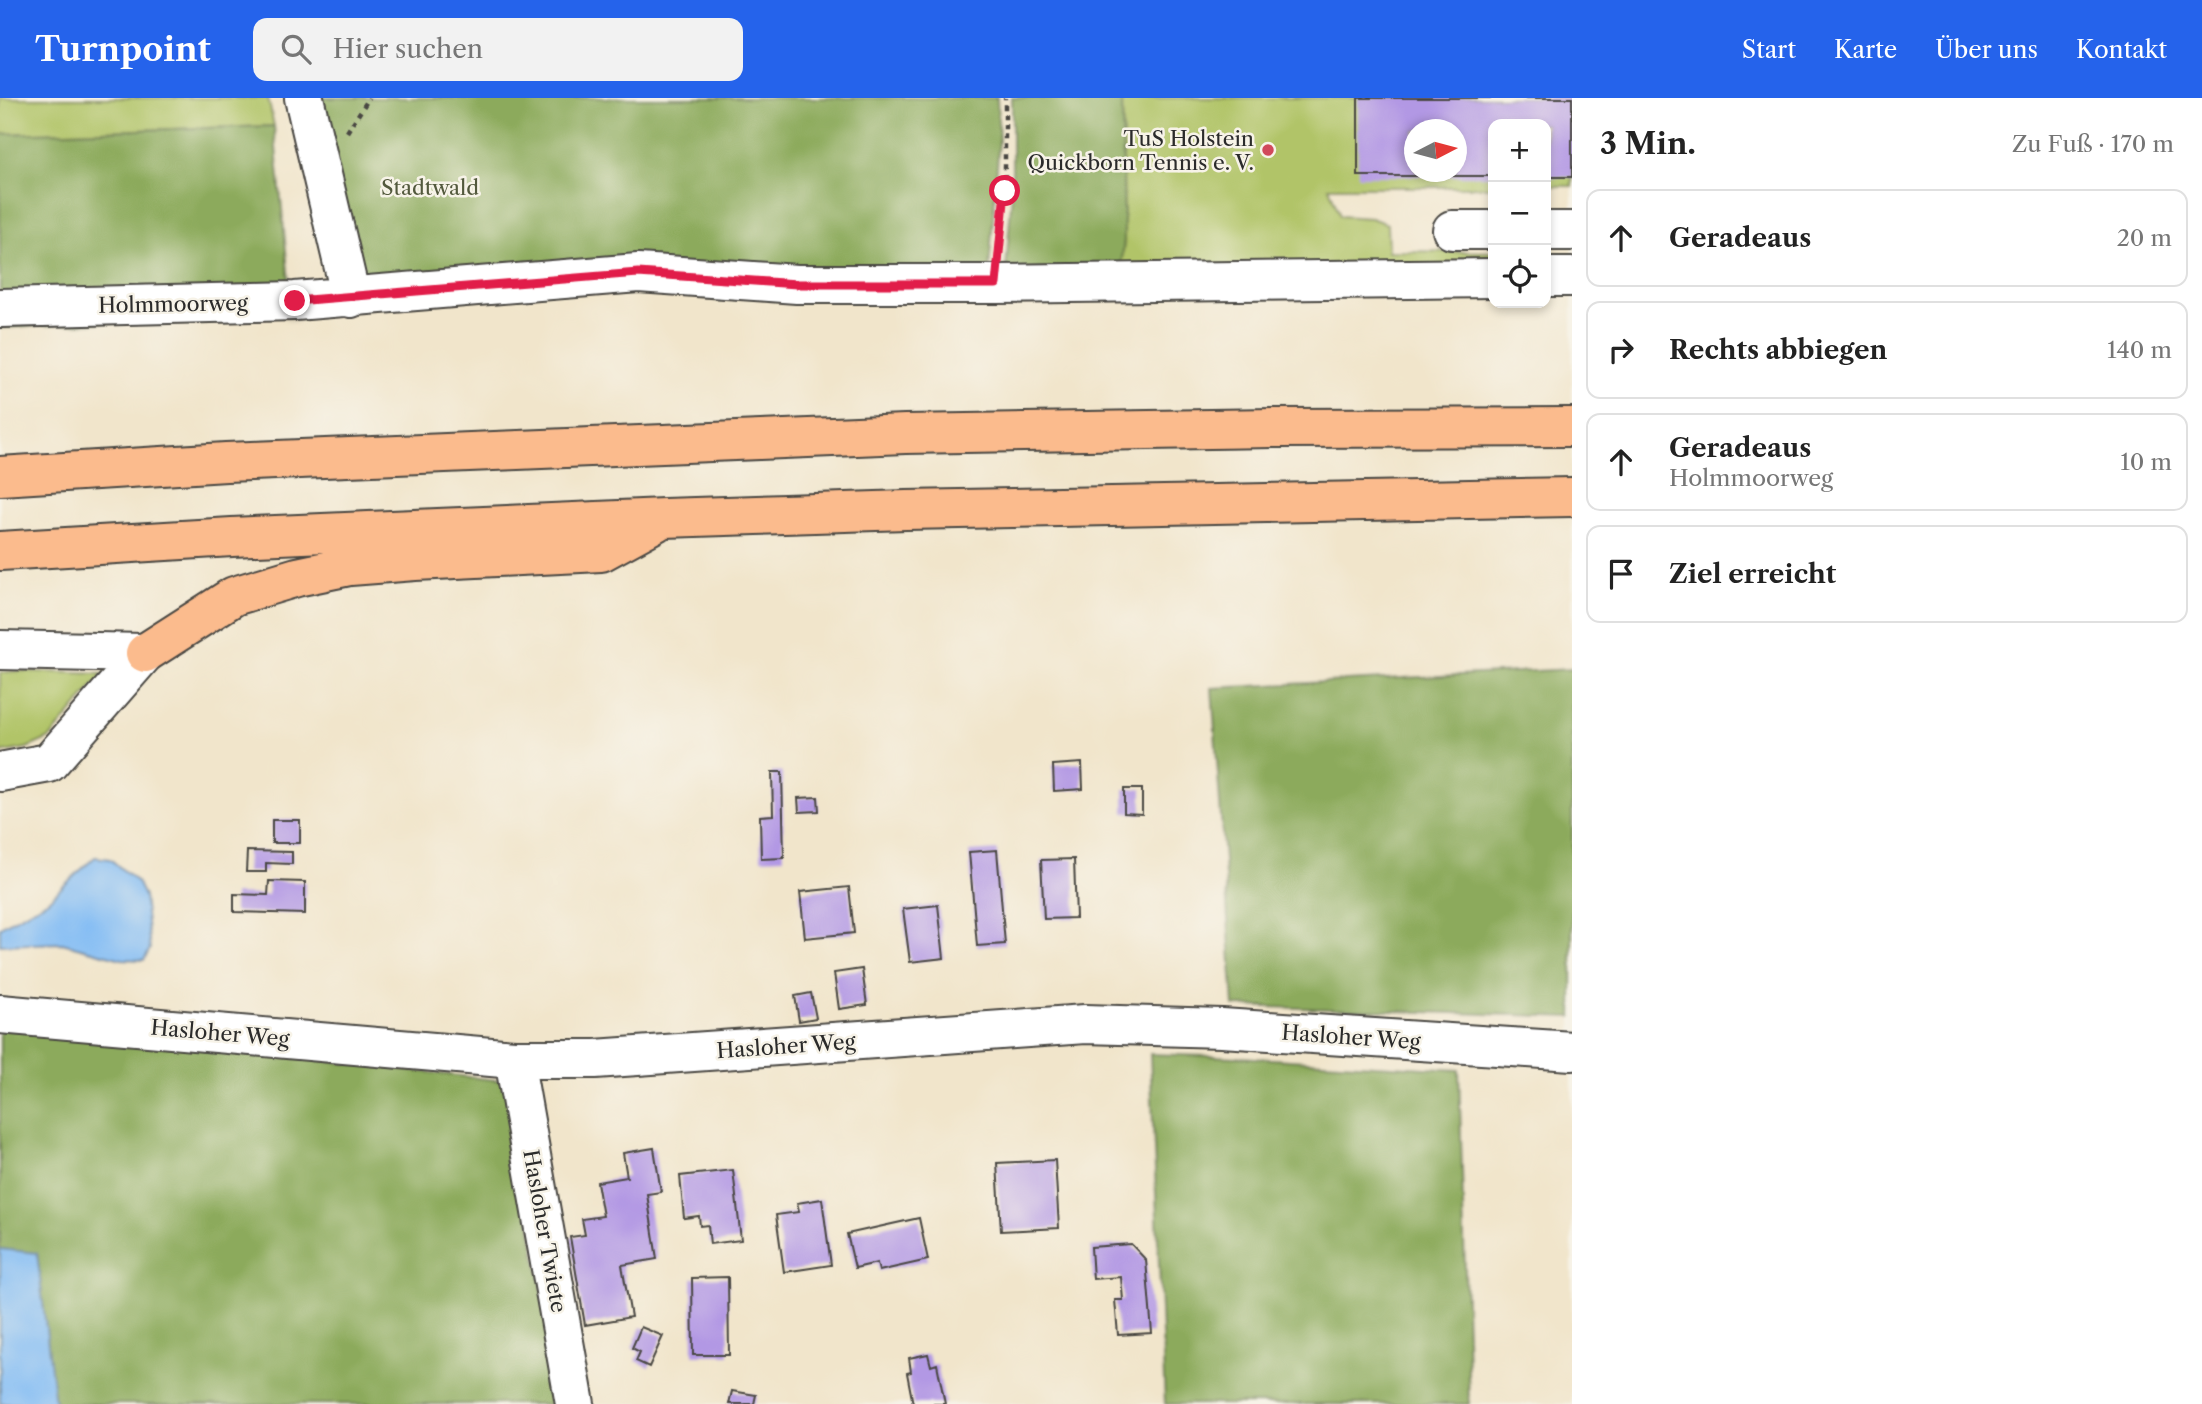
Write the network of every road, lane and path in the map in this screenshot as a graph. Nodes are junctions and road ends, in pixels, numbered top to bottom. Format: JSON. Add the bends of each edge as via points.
{"nodes":[{"id":1,"x":304,"y":98,"type":"edge"},
{"id":2,"x":1004,"y":98,"type":"edge"},
{"id":3,"x":1452,"y":230,"type":"dead end"},
{"id":4,"x":1488,"y":230,"type":"edge"},
{"id":5,"x":1551,"y":230,"type":"edge"},
{"id":6,"x":1572,"y":231,"type":"edge"},
{"id":7,"x":1551,"y":277,"type":"edge"},
{"id":8,"x":1572,"y":277,"type":"edge"},
{"id":9,"x":1488,"y":278,"type":"edge"},
{"id":10,"x":996,"y":284,"type":"junction"},
{"id":11,"x":351,"y":298,"type":"junction"},
{"id":12,"x":0,"y":309,"type":"edge"},
{"id":13,"x":1572,"y":428,"type":"edge"},
{"id":14,"x":4,"y":474,"type":"edge"},
{"id":15,"x":1572,"y":497,"type":"edge"},
{"id":16,"x":664,"y":518,"type":"junction"},
{"id":17,"x":0,"y":551,"type":"edge"},
{"id":18,"x":0,"y":650,"type":"edge"},
{"id":19,"x":145,"y":653,"type":"junction"},
{"id":20,"x":0,"y":772,"type":"edge"},
{"id":21,"x":0,"y":1014,"type":"edge"},
{"id":22,"x":1572,"y":1051,"type":"edge"},
{"id":23,"x":514,"y":1059,"type":"junction"},
{"id":24,"x":575,"y":1404,"type":"edge"}],
"edges":[{"from":1,"to":11,"type":"street"},
{"from":2,"to":10,"type":"path","via":[[1005,191]]},
{"from":3,"to":4,"type":"street"},
{"from":5,"to":6,"type":"street"},
{"from":7,"to":8,"type":"street"},
{"from":9,"to":10,"type":"street","name":"Holmmoorweg"},
{"from":10,"to":11,"type":"street","name":"Holmmoorweg","via":[[797,284],[638,273]]},
{"from":11,"to":12,"type":"street","name":"Holmmoorweg"},
{"from":13,"to":14,"type":"highway","via":[[905,434]]},
{"from":15,"to":16,"type":"highway"},
{"from":16,"to":17,"type":"highway"},
{"from":16,"to":19,"type":"highway","via":[[601,552],[350,566],[297,577],[234,596]]},
{"from":18,"to":19,"type":"street"},
{"from":19,"to":20,"type":"street","via":[[49,763]]},
{"from":21,"to":23,"type":"street","name":"Hasloher Weg"},
{"from":22,"to":23,"type":"street","name":"Hasloher Weg","via":[[1222,1028],[1085,1024],[595,1059]]},
{"from":23,"to":24,"type":"street","name":"Hasloher Twiete"}]}
